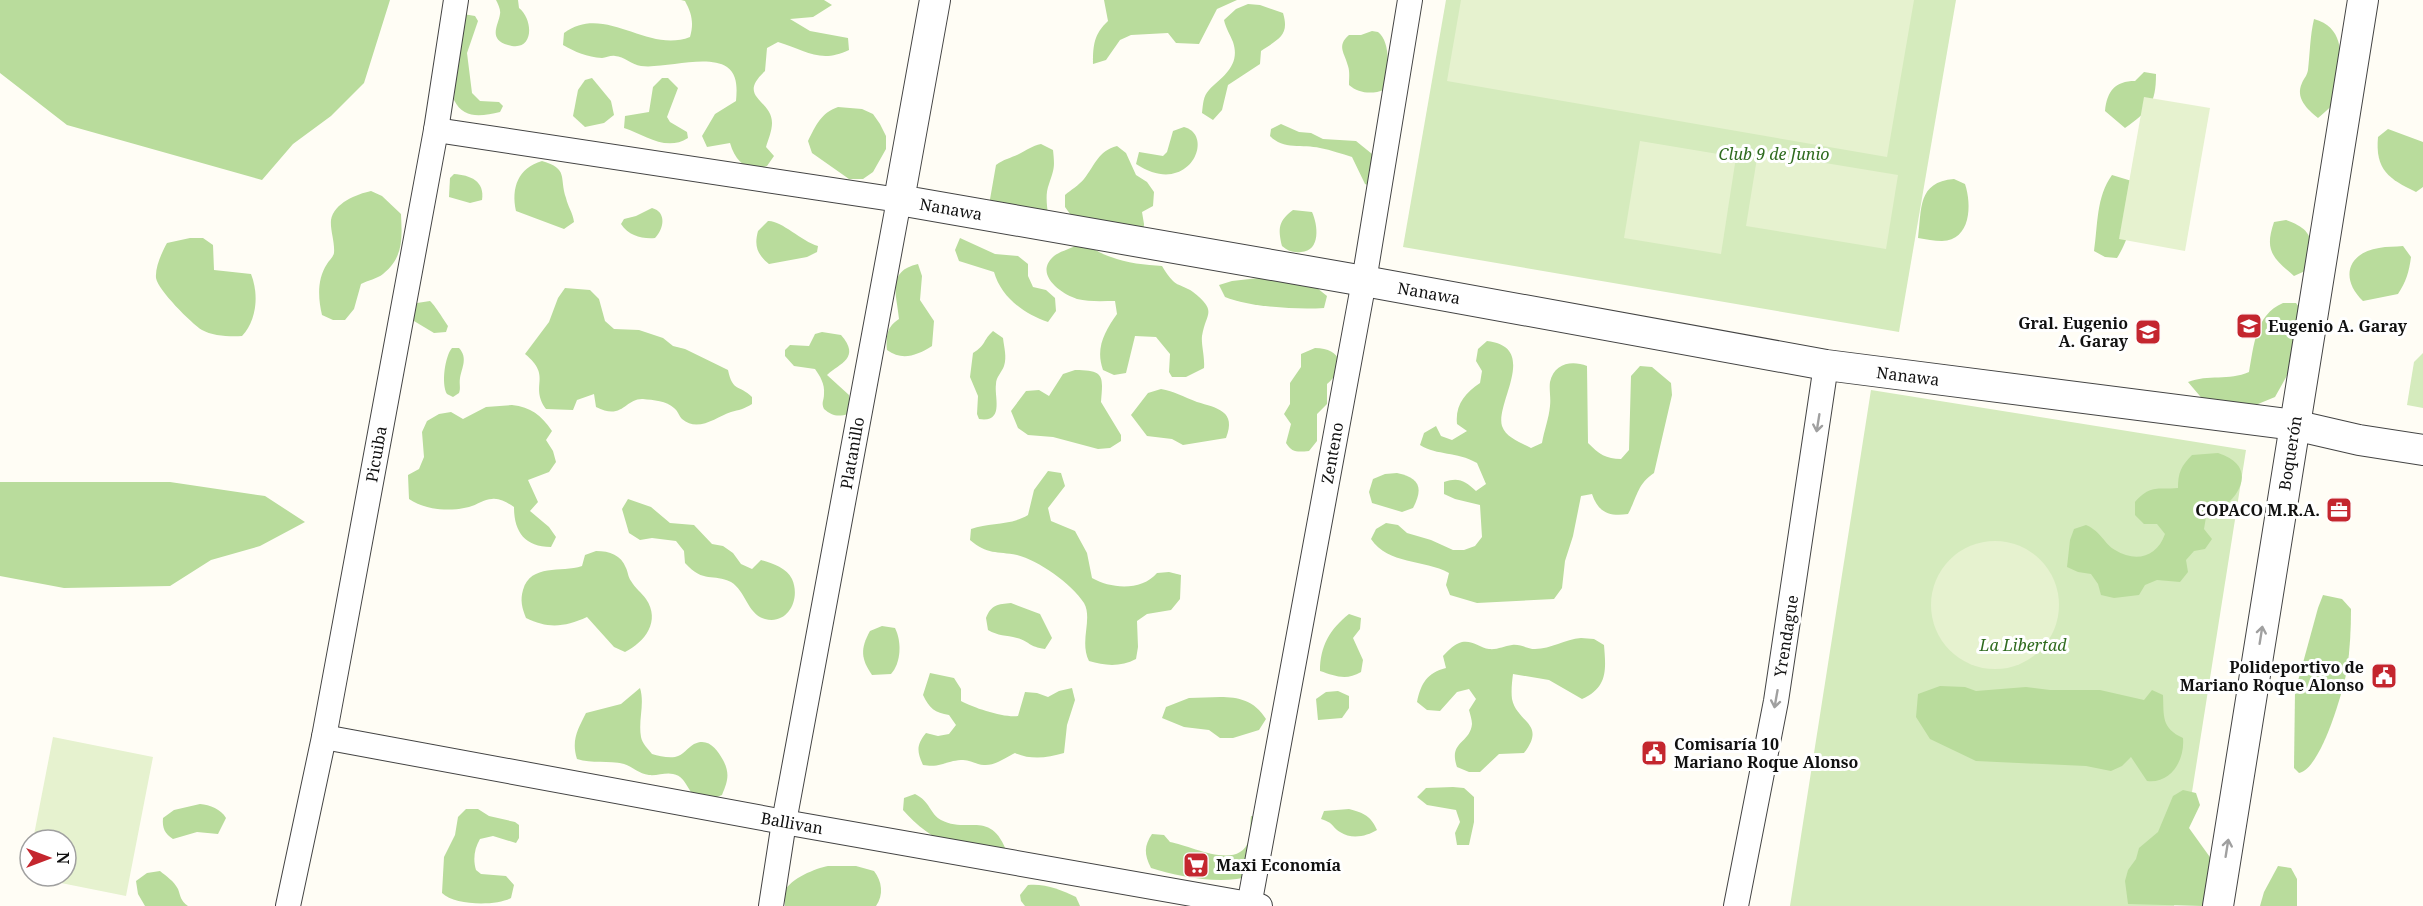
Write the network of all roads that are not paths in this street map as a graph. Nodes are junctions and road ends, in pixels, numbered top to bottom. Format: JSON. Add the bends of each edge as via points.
{"nodes":[{"id":1,"x":456,"y":0,"type":"edge"},
{"id":2,"x":934,"y":0,"type":"edge"},
{"id":3,"x":1410,"y":0,"type":"edge"},
{"id":4,"x":2363,"y":0,"type":"edge"},
{"id":5,"x":436,"y":130,"type":"junction"},
{"id":6,"x":899,"y":200,"type":"junction"},
{"id":7,"x":1364,"y":281,"type":"junction"},
{"id":8,"x":1826,"y":365,"type":"junction"},
{"id":9,"x":2294,"y":425,"type":"junction"},
{"id":10,"x":2423,"y":450,"type":"edge"},
{"id":11,"x":324,"y":737,"type":"junction"},
{"id":12,"x":784,"y":822,"type":"junction"},
{"id":13,"x":1253,"y":905,"type":"edge"},
{"id":14,"x":288,"y":906,"type":"edge"},
{"id":15,"x":771,"y":906,"type":"edge"},
{"id":16,"x":1736,"y":906,"type":"edge"},
{"id":17,"x":2218,"y":906,"type":"edge"}],
"edges":[{"from":1,"to":5,"type":"street","name":"Picuiba"},
{"from":2,"to":6,"type":"street","name":"Platanillo"},
{"from":3,"to":7,"type":"street","name":"Zenteno"},
{"from":4,"to":9,"type":"street","name":"Boquerón"},
{"from":5,"to":6,"type":"street","name":"Nanawa"},
{"from":5,"to":11,"type":"street","name":"Picuiba"},
{"from":6,"to":7,"type":"street","name":"Nanawa"},
{"from":6,"to":12,"type":"street","name":"Platanillo"},
{"from":7,"to":8,"type":"street","name":"Nanawa"},
{"from":7,"to":13,"type":"street","name":"Zenteno"},
{"from":8,"to":9,"type":"street","name":"Nanawa"},
{"from":8,"to":16,"type":"street","name":"Yrendague","one_way":true,"via":[[1776,701]]},
{"from":9,"to":10,"type":"street","name":"Nanawa"},
{"from":17,"to":9,"type":"street","name":"Boquerón","one_way":true},
{"from":11,"to":12,"type":"street","name":"Ballivan"},
{"from":11,"to":14,"type":"street","name":"Picuiba"},
{"from":12,"to":13,"type":"street","name":"Ballivan"},
{"from":12,"to":15,"type":"street","name":"Platanillo"}]}
